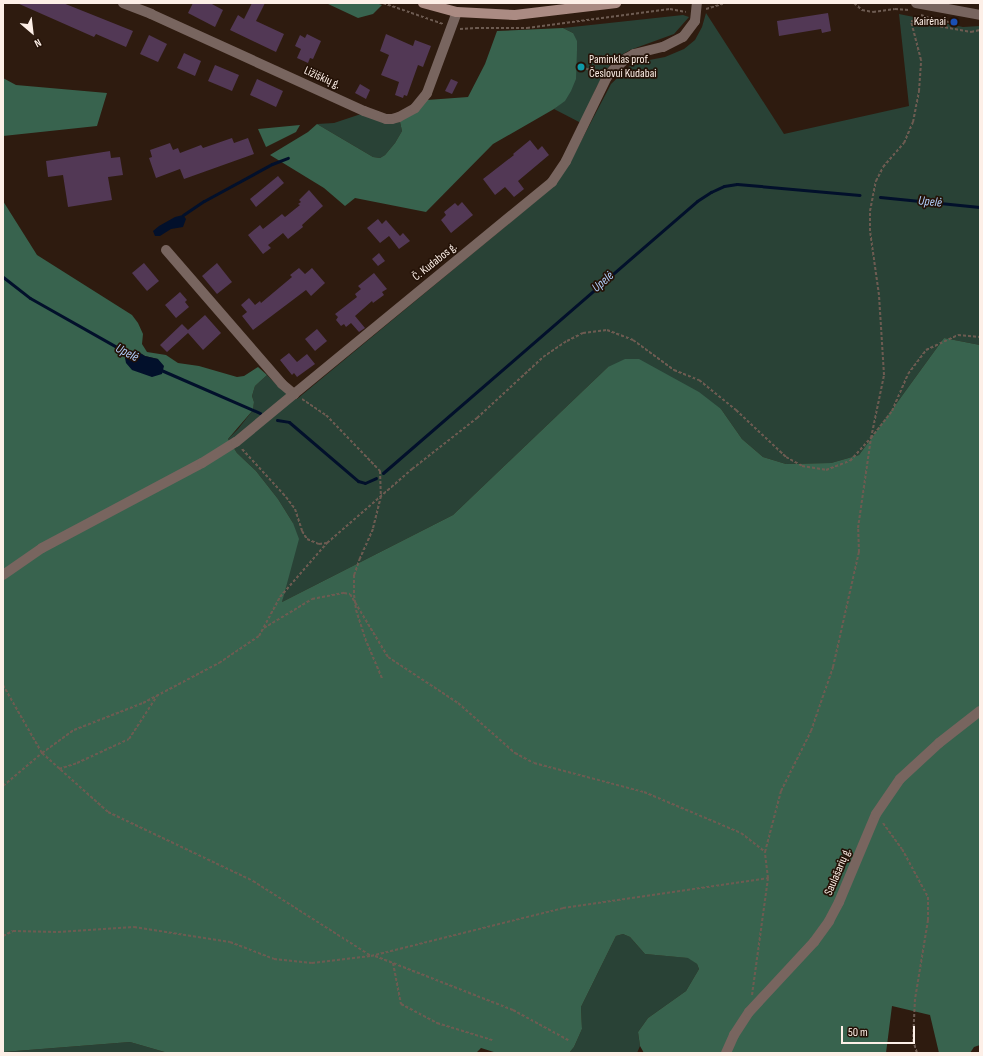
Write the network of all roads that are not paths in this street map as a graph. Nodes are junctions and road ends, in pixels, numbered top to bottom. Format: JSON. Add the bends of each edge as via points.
{"nodes":[{"id":1,"x":123,"y":3,"type":"edge"},
{"id":2,"x":424,"y":3,"type":"edge"},
{"id":3,"x":616,"y":3,"type":"edge"},
{"id":4,"x":697,"y":3,"type":"edge"},
{"id":5,"x":935,"y":3,"type":"edge"},
{"id":6,"x":914,"y":7,"type":"edge"},
{"id":7,"x":949,"y":8,"type":"junction"},
{"id":8,"x":457,"y":12,"type":"junction"},
{"id":9,"x":980,"y":15,"type":"edge"},
{"id":10,"x":166,"y":250,"type":"dead end"},
{"id":11,"x":294,"y":394,"type":"junction"},
{"id":12,"x":3,"y":575,"type":"edge"},
{"id":13,"x":980,"y":711,"type":"edge"},
{"id":14,"x":726,"y":1053,"type":"edge"}],
"edges":[{"from":1,"to":8,"type":"street","name":"Ližiškių g.","via":[[386,119],[399,117],[415,108],[427,93]]},
{"from":2,"to":8,"type":"main road"},
{"from":3,"to":8,"type":"main road","via":[[515,16]]},
{"from":4,"to":11,"type":"street","name":"Č. Kudabos g.","via":[[695,21],[683,37],[673,43],[634,54],[607,76],[566,161],[552,182]]},
{"from":5,"to":7,"type":"street"},
{"from":6,"to":7,"type":"street"},
{"from":7,"to":9,"type":"street"},
{"from":10,"to":11,"type":"street","via":[[282,384]]},
{"from":11,"to":12,"type":"street","name":"Č. Kudabos g.","via":[[236,442],[129,503],[42,548]]},
{"from":13,"to":14,"type":"street","name":"Saulašarių g.","via":[[939,743],[900,779],[876,814],[840,902],[829,921],[814,942],[749,1012]]}]}
